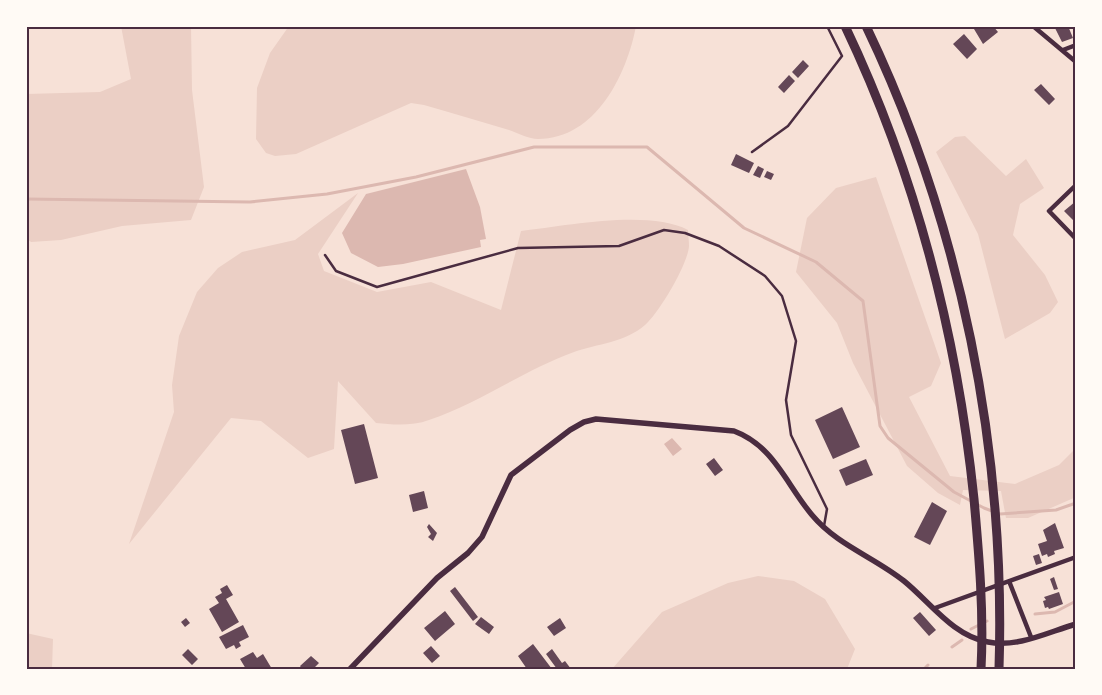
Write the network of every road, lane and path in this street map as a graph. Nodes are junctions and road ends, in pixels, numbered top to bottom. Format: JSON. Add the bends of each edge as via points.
{"nodes":[{"id":1,"x":827,"y":26,"type":"edge"},
{"id":2,"x":845,"y":26,"type":"edge"},
{"id":3,"x":866,"y":26,"type":"edge"},
{"id":4,"x":1033,"y":26,"type":"edge"},
{"id":5,"x":1076,"y":45,"type":"edge"},
{"id":6,"x":1063,"y":50,"type":"junction"},
{"id":7,"x":1076,"y":62,"type":"edge"},
{"id":8,"x":752,"y":152,"type":"dead end"},
{"id":9,"x":1076,"y":185,"type":"edge"},
{"id":10,"x":1076,"y":239,"type":"edge"},
{"id":11,"x":325,"y":255,"type":"dead end"},
{"id":12,"x":824,"y":528,"type":"junction"},
{"id":13,"x":1076,"y":557,"type":"edge"},
{"id":14,"x":1009,"y":581,"type":"junction"},
{"id":15,"x":934,"y":608,"type":"junction"},
{"id":16,"x":1076,"y":624,"type":"edge"},
{"id":17,"x":1031,"y":637,"type":"junction"},
{"id":18,"x":350,"y":669,"type":"edge"},
{"id":19,"x":981,"y":669,"type":"edge"},
{"id":20,"x":1000,"y":669,"type":"edge"}],
"edges":[{"from":1,"to":8,"type":"lane","via":[[842,56],[788,126]]},
{"from":2,"to":19,"type":"highway","via":[[888,126],[916,207],[953,352],[969,451],[980,575]]},
{"from":3,"to":20,"type":"highway","via":[[906,120],[935,202],[967,330],[988,448],[999,574]]},
{"from":4,"to":6,"type":"street"},
{"from":5,"to":6,"type":"street"},
{"from":6,"to":7,"type":"street"},
{"from":9,"to":10,"type":"street","via":[[1049,211]]},
{"from":11,"to":12,"type":"lane","via":[[336,270],[377,287],[518,248],[618,246],[664,230],[685,233],[719,246],[765,276],[782,296],[796,342],[786,400],[791,435],[827,510]]},
{"from":12,"to":15,"type":"street","via":[[836,539],[904,581]]},
{"from":12,"to":18,"type":"street","via":[[794,492],[766,450],[747,436],[734,431],[609,419],[584,422],[511,475],[482,537],[473,548],[437,578]]},
{"from":13,"to":14,"type":"street"},
{"from":14,"to":15,"type":"street"},
{"from":14,"to":17,"type":"street"},
{"from":15,"to":17,"type":"street","via":[[972,638],[1009,644]]},
{"from":16,"to":17,"type":"street"}]}
